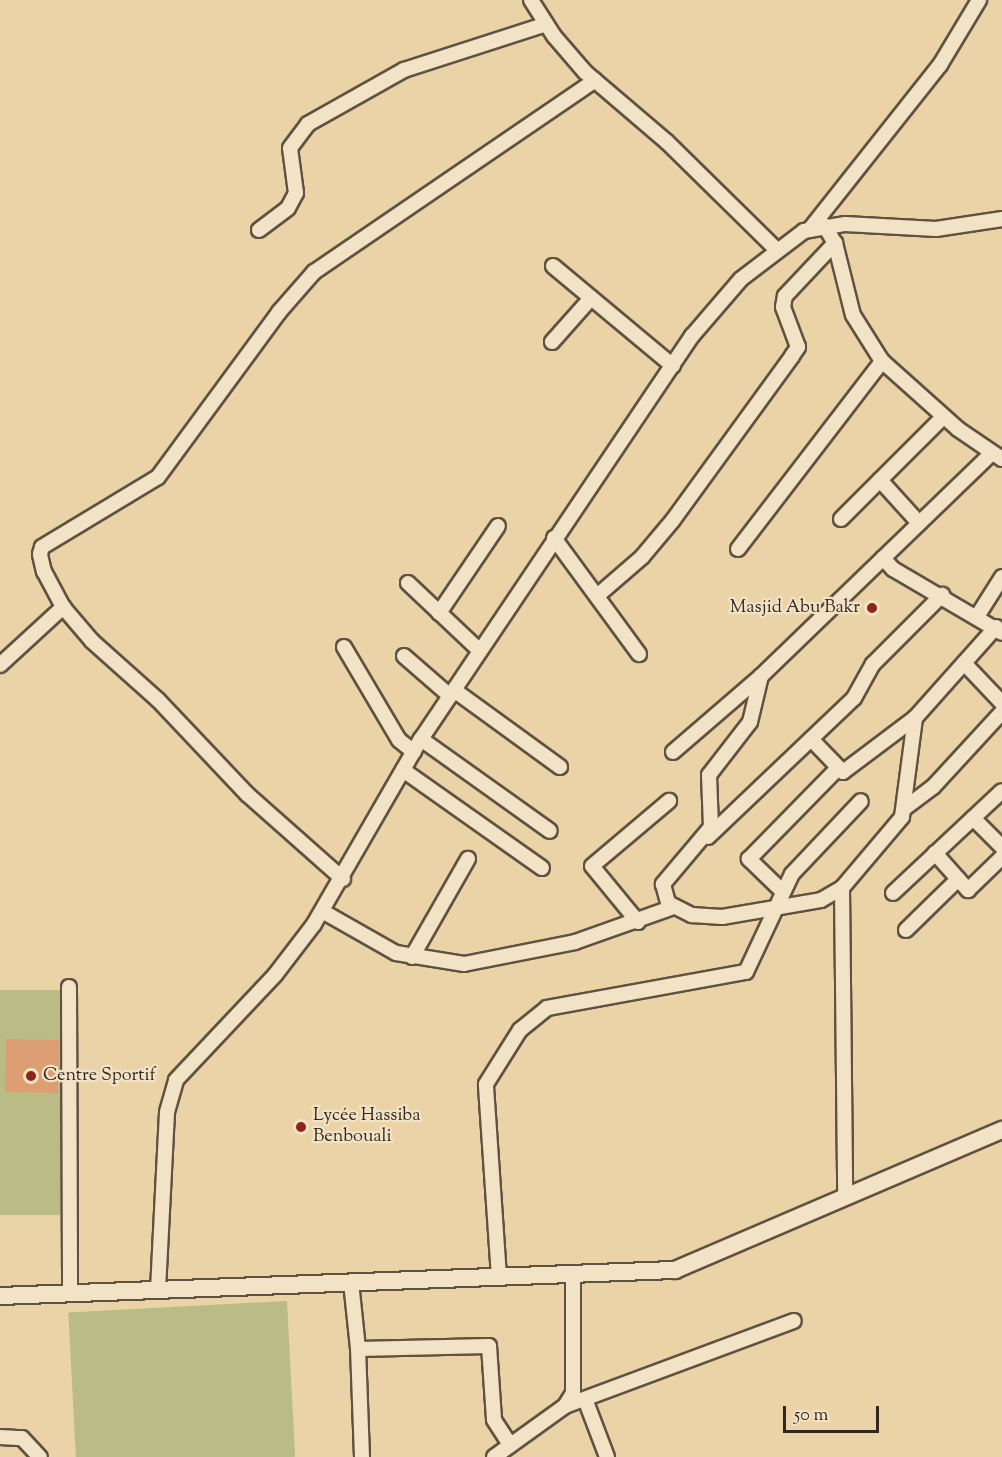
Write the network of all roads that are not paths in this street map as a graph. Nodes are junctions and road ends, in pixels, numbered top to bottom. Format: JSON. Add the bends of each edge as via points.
{"nodes":[{"id":1,"x":531,"y":0,"type":"edge"},
{"id":2,"x":979,"y":0,"type":"edge"},
{"id":3,"x":546,"y":24,"type":"junction"},
{"id":4,"x":595,"y":80,"type":"junction"},
{"id":5,"x":1002,"y":219,"type":"edge"},
{"id":6,"x":817,"y":227,"type":"junction"},
{"id":7,"x":259,"y":230,"type":"dead end"},
{"id":8,"x":836,"y":243,"type":"junction"},
{"id":9,"x":776,"y":249,"type":"junction"},
{"id":10,"x":554,"y":266,"type":"dead end"},
{"id":11,"x":591,"y":298,"type":"junction"},
{"id":12,"x":552,"y":342,"type":"dead end"},
{"id":13,"x":882,"y":361,"type":"junction"},
{"id":14,"x":673,"y":366,"type":"junction"},
{"id":15,"x":943,"y":417,"type":"junction"},
{"id":16,"x":997,"y":456,"type":"edge"},
{"id":17,"x":880,"y":480,"type":"junction"},
{"id":18,"x":841,"y":519,"type":"dead end"},
{"id":19,"x":919,"y":523,"type":"junction"},
{"id":20,"x":498,"y":526,"type":"dead end"},
{"id":21,"x":554,"y":538,"type":"junction"},
{"id":22,"x":738,"y":549,"type":"dead end"},
{"id":23,"x":883,"y":558,"type":"junction"},
{"id":24,"x":1002,"y":577,"type":"edge"},
{"id":25,"x":408,"y":583,"type":"dead end"},
{"id":26,"x":942,"y":595,"type":"junction"},
{"id":27,"x":597,"y":596,"type":"junction"},
{"id":28,"x":63,"y":607,"type":"junction"},
{"id":29,"x":439,"y":613,"type":"junction"},
{"id":30,"x":978,"y":615,"type":"junction"},
{"id":31,"x":999,"y":630,"type":"edge"},
{"id":32,"x":344,"y":647,"type":"dead end"},
{"id":33,"x":480,"y":651,"type":"junction"},
{"id":34,"x":639,"y":654,"type":"dead end"},
{"id":35,"x":404,"y":656,"type":"dead end"},
{"id":36,"x":964,"y":663,"type":"junction"},
{"id":37,"x":0,"y":665,"type":"edge"},
{"id":38,"x":761,"y":676,"type":"junction"},
{"id":39,"x":452,"y":693,"type":"junction"},
{"id":40,"x":1002,"y":703,"type":"edge"},
{"id":41,"x":1002,"y":712,"type":"edge"},
{"id":42,"x":915,"y":718,"type":"junction"},
{"id":43,"x":421,"y":739,"type":"junction"},
{"id":44,"x":811,"y":739,"type":"junction"},
{"id":45,"x":414,"y":752,"type":"junction"},
{"id":46,"x":673,"y":752,"type":"dead end"},
{"id":47,"x":560,"y":766,"type":"dead end"},
{"id":48,"x":838,"y":768,"type":"junction"},
{"id":49,"x":403,"y":770,"type":"junction"},
{"id":50,"x":1002,"y":791,"type":"edge"},
{"id":51,"x":669,"y":801,"type":"dead end"},
{"id":52,"x":861,"y":801,"type":"dead end"},
{"id":53,"x":905,"y":808,"type":"junction"},
{"id":54,"x":973,"y":818,"type":"junction"},
{"id":55,"x":550,"y":831,"type":"dead end"},
{"id":56,"x":699,"y":844,"type":"junction"},
{"id":57,"x":1002,"y":847,"type":"edge"},
{"id":58,"x":935,"y":854,"type":"junction"},
{"id":59,"x":1002,"y":857,"type":"edge"},
{"id":60,"x":468,"y":859,"type":"dead end"},
{"id":61,"x":542,"y":868,"type":"dead end"},
{"id":62,"x":343,"y":879,"type":"junction"},
{"id":63,"x":958,"y":879,"type":"junction"},
{"id":64,"x":842,"y":888,"type":"junction"},
{"id":65,"x":781,"y":890,"type":"junction"},
{"id":66,"x":893,"y":893,"type":"dead end"},
{"id":67,"x":674,"y":907,"type":"junction"},
{"id":68,"x":777,"y":907,"type":"junction"},
{"id":69,"x":322,"y":911,"type":"junction"},
{"id":70,"x":638,"y":922,"type":"junction"},
{"id":71,"x":906,"y":930,"type":"dead end"},
{"id":72,"x":412,"y":957,"type":"junction"},
{"id":73,"x":69,"y":987,"type":"dead end"},
{"id":74,"x":1002,"y":1130,"type":"edge"},
{"id":75,"x":845,"y":1197,"type":"junction"},
{"id":76,"x":573,"y":1274,"type":"junction"},
{"id":77,"x":498,"y":1276,"type":"junction"},
{"id":78,"x":351,"y":1282,"type":"junction"},
{"id":79,"x":158,"y":1290,"type":"junction"},
{"id":80,"x":70,"y":1293,"type":"junction"},
{"id":81,"x":0,"y":1296,"type":"edge"},
{"id":82,"x":794,"y":1321,"type":"dead end"},
{"id":83,"x":358,"y":1348,"type":"junction"},
{"id":84,"x":585,"y":1399,"type":"junction"},
{"id":85,"x":565,"y":1406,"type":"junction"},
{"id":86,"x":0,"y":1437,"type":"edge"},
{"id":87,"x":510,"y":1445,"type":"junction"},
{"id":88,"x":40,"y":1457,"type":"edge"},
{"id":89,"x":362,"y":1457,"type":"edge"},
{"id":90,"x":494,"y":1457,"type":"edge"},
{"id":91,"x":607,"y":1457,"type":"edge"}],
"edges":[{"from":1,"to":3,"type":"street"},
{"from":2,"to":6,"type":"street","via":[[940,65]]},
{"from":3,"to":4,"type":"street"},
{"from":3,"to":7,"type":"street","via":[[404,70],[308,124],[290,147],[296,193],[288,208]]},
{"from":4,"to":9,"type":"street","via":[[667,142]]},
{"from":4,"to":28,"type":"street","via":[[314,272],[279,312],[158,477],[42,547],[44,572]]},
{"from":5,"to":6,"type":"street","via":[[936,229]]},
{"from":6,"to":8,"type":"street"},
{"from":6,"to":9,"type":"street"},
{"from":8,"to":13,"type":"street","via":[[853,315]]},
{"from":8,"to":27,"type":"street","via":[[785,296],[783,307],[798,347],[792,356],[673,520],[642,557]]},
{"from":9,"to":14,"type":"street","via":[[717,305]]},
{"from":10,"to":11,"type":"street"},
{"from":11,"to":12,"type":"street"},
{"from":11,"to":14,"type":"street"},
{"from":13,"to":15,"type":"street"},
{"from":13,"to":22,"type":"street"},
{"from":14,"to":21,"type":"street"},
{"from":15,"to":16,"type":"street"},
{"from":15,"to":17,"type":"street"},
{"from":16,"to":19,"type":"street"},
{"from":17,"to":18,"type":"street"},
{"from":17,"to":19,"type":"street"},
{"from":19,"to":23,"type":"street"},
{"from":20,"to":29,"type":"street"},
{"from":21,"to":27,"type":"street"},
{"from":21,"to":33,"type":"street"},
{"from":23,"to":26,"type":"street","via":[[892,569]]},
{"from":23,"to":38,"type":"street"},
{"from":24,"to":30,"type":"street"},
{"from":25,"to":29,"type":"street"},
{"from":26,"to":30,"type":"street"},
{"from":26,"to":44,"type":"street","via":[[873,664],[854,698]]},
{"from":27,"to":34,"type":"street"},
{"from":28,"to":37,"type":"street"},
{"from":28,"to":62,"type":"street","via":[[92,641],[158,700],[247,794]]},
{"from":29,"to":33,"type":"street"},
{"from":30,"to":31,"type":"street"},
{"from":31,"to":36,"type":"street"},
{"from":32,"to":45,"type":"street","via":[[399,740]]},
{"from":33,"to":39,"type":"street"},
{"from":35,"to":39,"type":"street"},
{"from":36,"to":40,"type":"street"},
{"from":36,"to":42,"type":"street"},
{"from":38,"to":46,"type":"street"},
{"from":38,"to":56,"type":"street","via":[[750,722],[709,775],[706,785],[714,815]]},
{"from":39,"to":43,"type":"street"},
{"from":39,"to":47,"type":"street"},
{"from":41,"to":53,"type":"street","via":[[933,787]]},
{"from":42,"to":48,"type":"street","via":[[843,772]]},
{"from":42,"to":53,"type":"street"},
{"from":43,"to":45,"type":"street"},
{"from":43,"to":55,"type":"street"},
{"from":44,"to":48,"type":"street"},
{"from":44,"to":56,"type":"street"},
{"from":45,"to":49,"type":"street"},
{"from":48,"to":65,"type":"street","via":[[749,859]]},
{"from":49,"to":61,"type":"street"},
{"from":49,"to":62,"type":"street"},
{"from":50,"to":54,"type":"street"},
{"from":51,"to":70,"type":"street","via":[[592,866]]},
{"from":52,"to":65,"type":"street","via":[[800,864]]},
{"from":53,"to":64,"type":"street","via":[[897,825]]},
{"from":54,"to":57,"type":"street"},
{"from":54,"to":58,"type":"street"},
{"from":56,"to":67,"type":"street","via":[[663,884],[663,894]]},
{"from":58,"to":63,"type":"street"},
{"from":58,"to":66,"type":"street"},
{"from":59,"to":63,"type":"street","via":[[968,890]]},
{"from":60,"to":72,"type":"street"},
{"from":62,"to":69,"type":"street"},
{"from":63,"to":71,"type":"street"},
{"from":64,"to":68,"type":"street","via":[[821,900]]},
{"from":64,"to":75,"type":"street"},
{"from":65,"to":68,"type":"street"},
{"from":67,"to":68,"type":"street","via":[[692,915],[722,917]]},
{"from":67,"to":70,"type":"street"},
{"from":68,"to":77,"type":"street","via":[[753,962],[740,975],[547,1008],[520,1030],[486,1084]]},
{"from":69,"to":72,"type":"street","via":[[396,953]]},
{"from":69,"to":79,"type":"street","via":[[275,975],[176,1080],[166,1123]]},
{"from":70,"to":72,"type":"street","via":[[575,942],[464,964]]},
{"from":73,"to":80,"type":"street"},
{"from":74,"to":75,"type":"street"},
{"from":75,"to":76,"type":"street","via":[[694,1265]]},
{"from":76,"to":77,"type":"street"},
{"from":76,"to":85,"type":"street","via":[[574,1377]]},
{"from":77,"to":78,"type":"street"},
{"from":78,"to":79,"type":"street"},
{"from":78,"to":83,"type":"street"},
{"from":79,"to":80,"type":"street"},
{"from":80,"to":81,"type":"street"},
{"from":82,"to":84,"type":"street"},
{"from":83,"to":87,"type":"street","via":[[489,1346],[494,1420]]},
{"from":83,"to":89,"type":"street"},
{"from":84,"to":85,"type":"street"},
{"from":84,"to":91,"type":"street"},
{"from":85,"to":87,"type":"street"},
{"from":86,"to":88,"type":"street","via":[[22,1438]]},
{"from":87,"to":90,"type":"street"}]}
